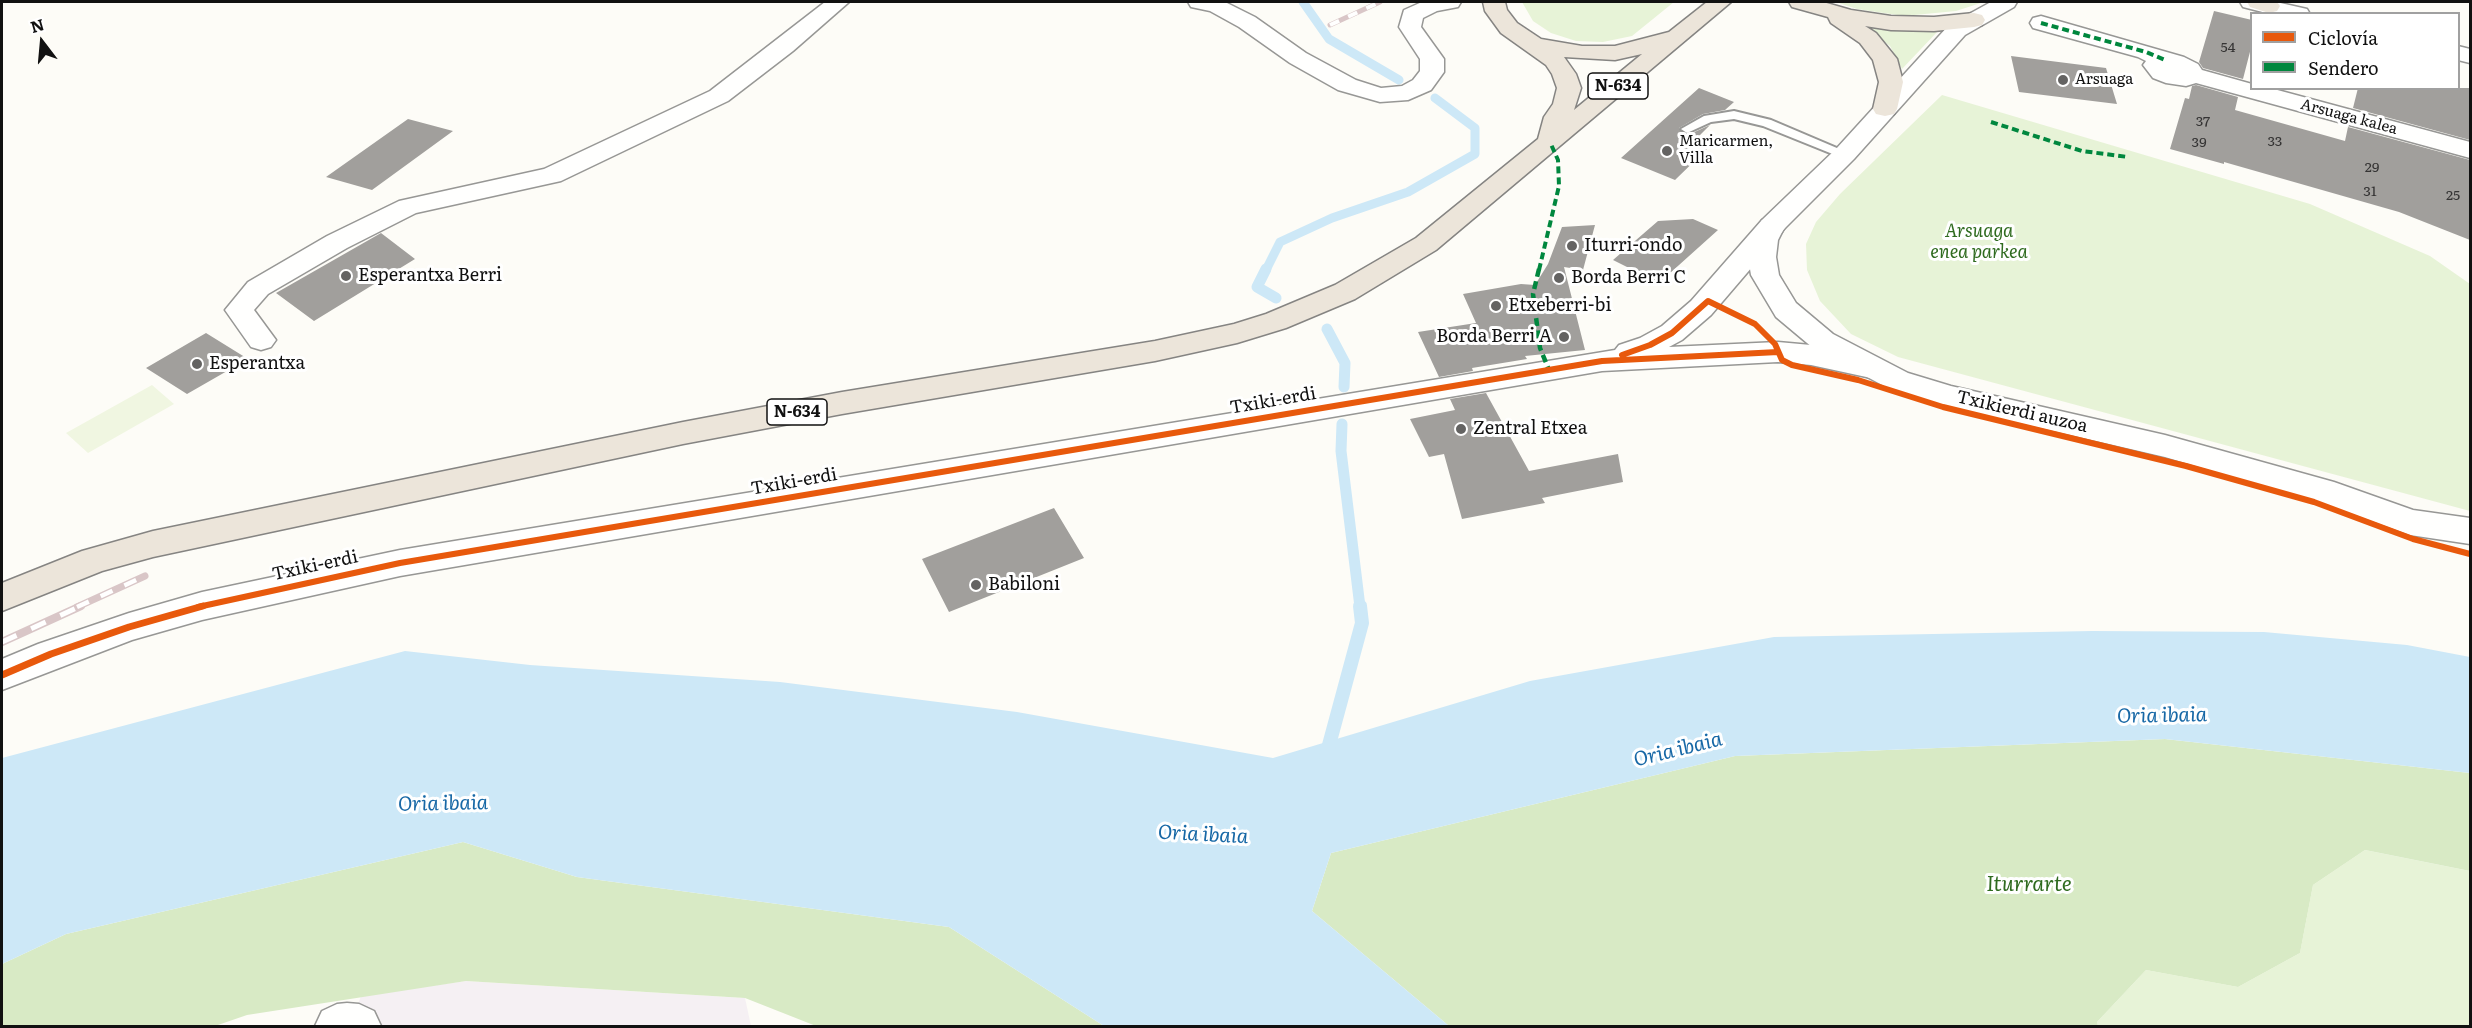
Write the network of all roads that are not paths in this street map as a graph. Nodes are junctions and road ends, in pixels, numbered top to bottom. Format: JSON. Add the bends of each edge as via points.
{"nodes":[{"id":1,"x":838,"y":2,"type":"edge"},
{"id":2,"x":1199,"y":2,"type":"edge"},
{"id":3,"x":1450,"y":2,"type":"edge"},
{"id":4,"x":1494,"y":2,"type":"edge"},
{"id":5,"x":1720,"y":2,"type":"edge"},
{"id":6,"x":1800,"y":2,"type":"edge"},
{"id":7,"x":2006,"y":2,"type":"edge"},
{"id":8,"x":2259,"y":3,"type":"edge"},
{"id":9,"x":1827,"y":11,"type":"junction"},
{"id":10,"x":2293,"y":12,"type":"edge"},
{"id":11,"x":1974,"y":20,"type":"junction"},
{"id":12,"x":2041,"y":23,"type":"dead end"},
{"id":13,"x":1687,"y":30,"type":"junction"},
{"id":14,"x":1533,"y":44,"type":"junction"},
{"id":15,"x":1885,"y":109,"type":"junction"},
{"id":16,"x":1687,"y":129,"type":"dead end"},
{"id":17,"x":1550,"y":142,"type":"junction"},
{"id":18,"x":2470,"y":150,"type":"edge"},
{"id":19,"x":1845,"y":154,"type":"junction"},
{"id":20,"x":1772,"y":226,"type":"junction"},
{"id":21,"x":261,"y":340,"type":"dead end"},
{"id":22,"x":1602,"y":361,"type":"junction"},
{"id":23,"x":1871,"y":368,"type":"junction"},
{"id":24,"x":2470,"y":531,"type":"edge"},
{"id":25,"x":2,"y":597,"type":"edge"},
{"id":26,"x":2,"y":675,"type":"edge"},
{"id":27,"x":337,"y":1026,"type":"edge"},
{"id":28,"x":359,"y":1026,"type":"edge"}],
"edges":[{"from":1,"to":21,"type":"street","via":[[719,96],[647,132],[552,175],[408,207],[267,282],[239,310]]},
{"from":2,"to":3,"type":"street","via":[[1217,6],[1247,22],[1298,58],[1347,85],[1380,95],[1408,93],[1422,85],[1432,72],[1432,59],[1410,27],[1412,15]]},
{"from":4,"to":14,"type":"highway","via":[[1509,28]]},
{"from":5,"to":13,"type":"highway","number":"N-634"},
{"from":6,"to":9,"type":"highway"},
{"from":7,"to":11,"type":"street","name":"Txikierdi auzoa"},
{"from":8,"to":10,"type":"street"},
{"from":9,"to":11,"type":"highway","via":[[1902,24]]},
{"from":9,"to":15,"type":"highway","via":[[1868,38],[1885,59],[1891,82]]},
{"from":11,"to":15,"type":"street","name":"Txikierdi auzoa","via":[[1957,30]]},
{"from":12,"to":18,"type":"street","name":"Arsuaga kalea","via":[[2146,51],[2182,64],[2192,75]]},
{"from":13,"to":14,"type":"highway","via":[[1644,47],[1615,53],[1566,51]]},
{"from":13,"to":17,"type":"highway","number":"N-634"},
{"from":14,"to":17,"type":"highway","via":[[1554,60],[1569,88]]},
{"from":15,"to":19,"type":"street","name":"Txikierdi auzoa"},
{"from":16,"to":19,"type":"lane","via":[[1708,119],[1734,115],[1767,123]]},
{"from":17,"to":25,"type":"highway","number":"N-634","via":[[1426,244],[1394,265],[1311,307],[1237,333],[1155,351],[683,433],[153,544],[84,564]]},
{"from":19,"to":20,"type":"street","name":"Txikierdi auzoa"},
{"from":20,"to":22,"type":"street","via":[[1708,301],[1672,333]]},
{"from":20,"to":23,"type":"street","name":"Txikierdi auzoa","via":[[1764,240],[1762,257],[1774,293],[1803,326]]},
{"from":22,"to":23,"type":"street","via":[[1778,352]]},
{"from":22,"to":26,"type":"street","name":"Txiki-erdi","via":[[400,563],[181,612],[51,654]]},
{"from":23,"to":24,"type":"street","name":"Txikierdi auzoa","via":[[1950,396],[2165,446],[2334,494],[2410,522]]},
{"from":27,"to":28,"type":"street"}]}
